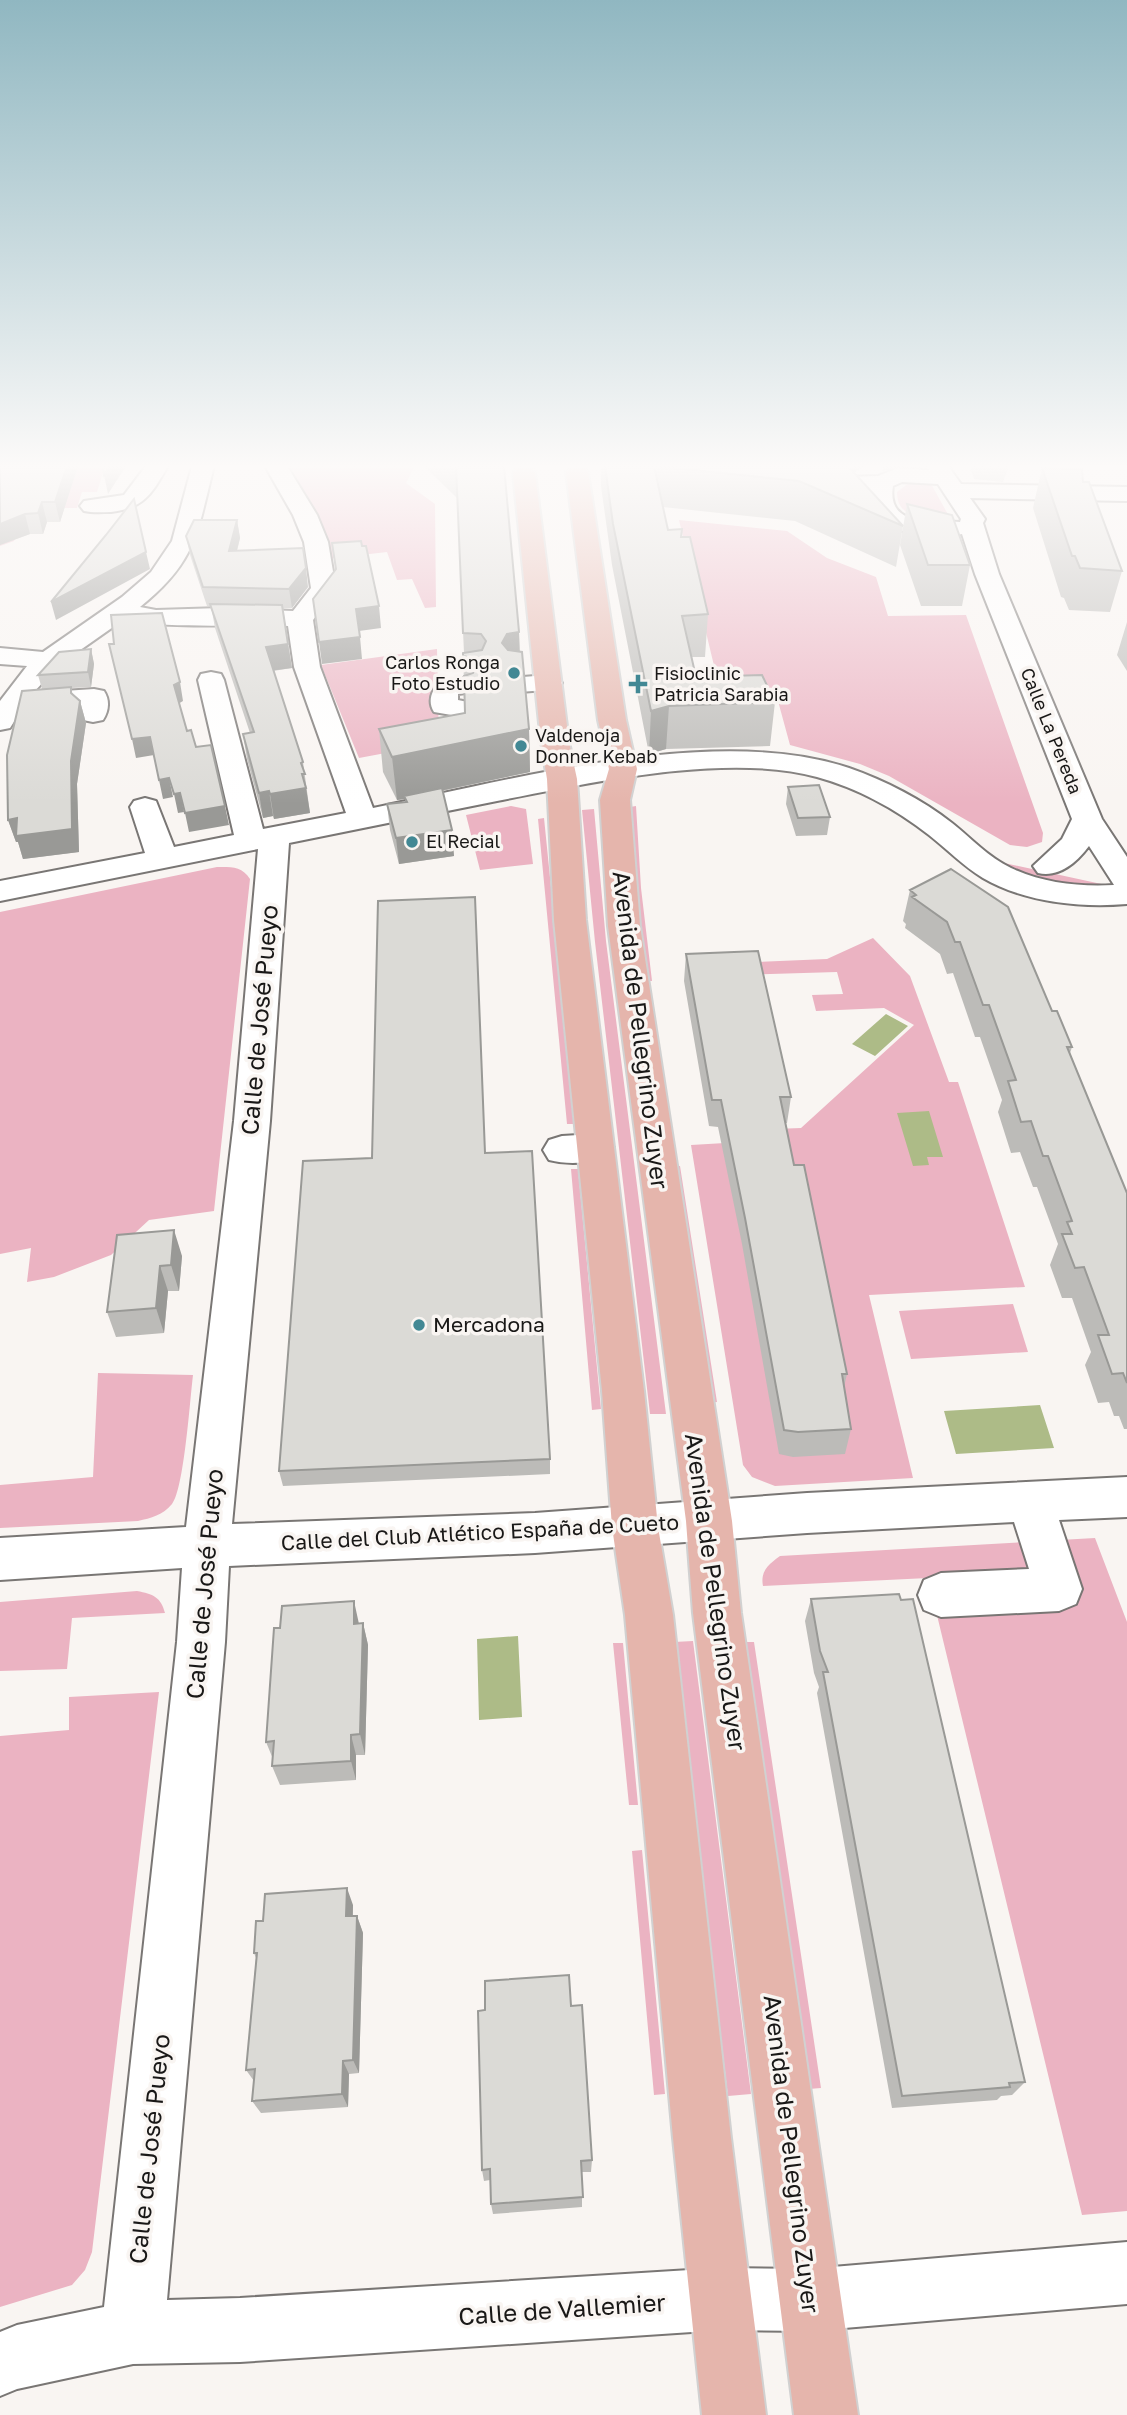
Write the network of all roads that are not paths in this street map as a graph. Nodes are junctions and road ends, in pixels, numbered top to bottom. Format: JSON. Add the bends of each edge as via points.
{"nodes":[{"id":1,"x":154,"y":579,"type":"edge"},
{"id":2,"x":323,"y":579,"type":"edge"},
{"id":3,"x":549,"y":579,"type":"edge"},
{"id":4,"x":577,"y":579,"type":"edge"},
{"id":5,"x":989,"y":579,"type":"edge"},
{"id":6,"x":118,"y":611,"type":"junction"},
{"id":7,"x":300,"y":619,"type":"junction"},
{"id":8,"x":0,"y":656,"type":"edge"},
{"id":9,"x":0,"y":662,"type":"edge"},
{"id":10,"x":42,"y":666,"type":"junction"},
{"id":11,"x":211,"y":680,"type":"dead end"},
{"id":12,"x":548,"y":683,"type":"junction"},
{"id":13,"x":520,"y":684,"type":"edge"},
{"id":14,"x":6,"y":712,"type":"edge"},
{"id":15,"x":93,"y":714,"type":"dead end"},
{"id":16,"x":623,"y":769,"type":"junction"},
{"id":17,"x":562,"y":779,"type":"junction"},
{"id":18,"x":145,"y":807,"type":"dead end"},
{"id":19,"x":1087,"y":819,"type":"junction"},
{"id":20,"x":356,"y":825,"type":"junction"},
{"id":21,"x":940,"y":829,"type":"junction"},
{"id":22,"x":263,"y":839,"type":"junction"},
{"id":23,"x":163,"y":859,"type":"junction"},
{"id":24,"x":1049,"y":866,"type":"junction"},
{"id":25,"x":1127,"y":881,"type":"edge"},
{"id":26,"x":1127,"y":889,"type":"edge"},
{"id":27,"x":0,"y":891,"type":"edge"},
{"id":28,"x":1127,"y":894,"type":"edge"},
{"id":29,"x":1088,"y":897,"type":"junction"},
{"id":30,"x":1127,"y":913,"type":"edge"},
{"id":31,"x":1127,"y":1497,"type":"edge"},
{"id":32,"x":1030,"y":1502,"type":"junction"},
{"id":33,"x":709,"y":1521,"type":"junction"},
{"id":34,"x":635,"y":1527,"type":"junction"},
{"id":35,"x":207,"y":1546,"type":"junction"},
{"id":36,"x":0,"y":1559,"type":"edge"},
{"id":37,"x":941,"y":1595,"type":"dead end"},
{"id":38,"x":1127,"y":2273,"type":"edge"},
{"id":39,"x":722,"y":2300,"type":"junction"},
{"id":40,"x":809,"y":2300,"type":"junction"},
{"id":41,"x":133,"y":2332,"type":"junction"},
{"id":42,"x":0,"y":2364,"type":"edge"},
{"id":43,"x":734,"y":2415,"type":"edge"},
{"id":44,"x":826,"y":2415,"type":"edge"}],
"edges":[{"from":1,"to":6,"type":"street"},
{"from":2,"to":7,"type":"street","via":[[324,589]]},
{"from":3,"to":12,"type":"main road"},
{"from":4,"to":16,"type":"main road"},
{"from":5,"to":19,"type":"street","name":"Calle La Pereda"},
{"from":6,"to":7,"type":"street","via":[[156,618]]},
{"from":6,"to":10,"type":"street"},
{"from":7,"to":20,"type":"street","via":[[307,667]]},
{"from":8,"to":10,"type":"street"},
{"from":9,"to":10,"type":"street"},
{"from":10,"to":14,"type":"street"},
{"from":11,"to":22,"type":"street","name":"Calle de José Pueyo"},
{"from":12,"to":13,"type":"street"},
{"from":12,"to":17,"type":"main road"},
{"from":14,"to":15,"type":"street","via":[[94,697]]},
{"from":16,"to":17,"type":"street"},
{"from":16,"to":21,"type":"street","via":[[736,761],[813,766],[864,783]]},
{"from":16,"to":33,"type":"main road","name":"Avenida de Pellegrino Zuyer","via":[[615,800],[624,926]]},
{"from":17,"to":20,"type":"street"},
{"from":17,"to":34,"type":"main road","via":[[578,1149],[623,1391]]},
{"from":18,"to":23,"type":"street"},
{"from":19,"to":24,"type":"street","via":[[1075,844]]},
{"from":19,"to":25,"type":"street","name":"Calle La Pereda"},
{"from":20,"to":22,"type":"street"},
{"from":21,"to":24,"type":"street","via":[[1004,856]]},
{"from":21,"to":29,"type":"street","via":[[965,853],[1006,877]]},
{"from":22,"to":23,"type":"street"},
{"from":22,"to":35,"type":"street","name":"Calle de José Pueyo","via":[[252,1121]]},
{"from":23,"to":27,"type":"street"},
{"from":24,"to":26,"type":"street","via":[[1110,879]]},
{"from":28,"to":29,"type":"street"},
{"from":29,"to":30,"type":"street"},
{"from":31,"to":32,"type":"street","name":"Calle del Club Atlético España de Cueto"},
{"from":32,"to":33,"type":"street","name":"Calle del Club Atlético España de Cueto"},
{"from":32,"to":37,"type":"street","via":[[1059,1589]]},
{"from":33,"to":34,"type":"street","name":"Calle del Club Atlético España de Cueto"},
{"from":33,"to":40,"type":"main road","name":"Avenida de Pellegrino Zuyer","via":[[717,1613]]},
{"from":34,"to":35,"type":"street","name":"Calle del Club Atlético España de Cueto"},
{"from":34,"to":39,"type":"main road","via":[[649,1615]]},
{"from":35,"to":36,"type":"street","name":"Calle del Club Atlético España de Cueto"},
{"from":35,"to":41,"type":"street","name":"Calle de José Pueyo"},
{"from":38,"to":40,"type":"street","name":"Calle de Vallemier"},
{"from":39,"to":40,"type":"street","name":"Calle de Vallemier"},
{"from":39,"to":41,"type":"street","name":"Calle de Vallemier","via":[[240,2330]]},
{"from":39,"to":43,"type":"main road"},
{"from":40,"to":44,"type":"main road","name":"Avenida de Pellegrino Zuyer"},
{"from":41,"to":42,"type":"street","name":"Calle de Vallemier"}]}
